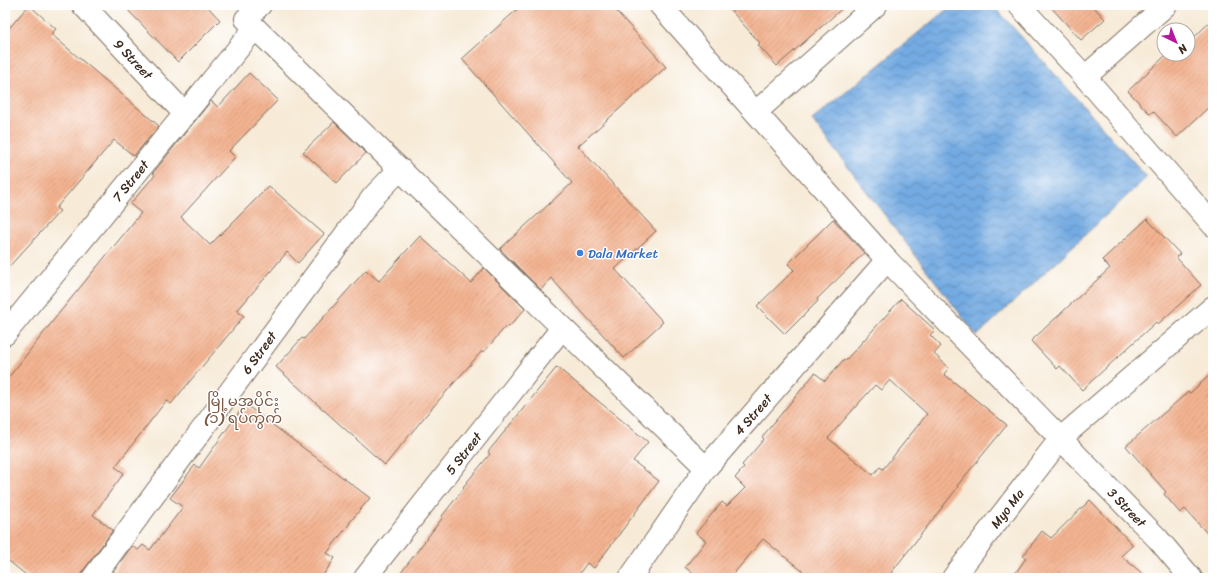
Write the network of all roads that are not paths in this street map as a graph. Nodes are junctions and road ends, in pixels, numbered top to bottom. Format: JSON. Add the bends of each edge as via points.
{"nodes":[{"id":1,"x":83,"y":5,"type":"edge"},
{"id":2,"x":260,"y":5,"type":"edge"},
{"id":3,"x":660,"y":5,"type":"edge"},
{"id":4,"x":876,"y":5,"type":"edge"},
{"id":5,"x":1019,"y":5,"type":"edge"},
{"id":6,"x":1166,"y":5,"type":"edge"},
{"id":7,"x":255,"y":28,"type":"junction"},
{"id":8,"x":1085,"y":76,"type":"junction"},
{"id":9,"x":756,"y":112,"type":"junction"},
{"id":10,"x":185,"y":114,"type":"junction"},
{"id":11,"x":400,"y":170,"type":"junction"},
{"id":12,"x":1213,"y":225,"type":"edge"},
{"id":13,"x":887,"y":260,"type":"junction"},
{"id":14,"x":1213,"y":307,"type":"edge"},
{"id":15,"x":562,"y":328,"type":"junction"},
{"id":16,"x":5,"y":334,"type":"edge"},
{"id":17,"x":1061,"y":438,"type":"junction"},
{"id":18,"x":706,"y":468,"type":"junction"},
{"id":19,"x":93,"y":578,"type":"edge"},
{"id":20,"x":365,"y":578,"type":"edge"},
{"id":21,"x":630,"y":578,"type":"edge"},
{"id":22,"x":953,"y":578,"type":"edge"},
{"id":23,"x":1191,"y":578,"type":"edge"}],
"edges":[{"from":1,"to":10,"type":"street","name":"9 Street"},
{"from":2,"to":7,"type":"street","via":[[246,19]]},
{"from":3,"to":9,"type":"street","name":"3 Street"},
{"from":4,"to":9,"type":"street"},
{"from":5,"to":8,"type":"street"},
{"from":6,"to":8,"type":"street"},
{"from":7,"to":10,"type":"street","name":"7 Street"},
{"from":7,"to":11,"type":"street"},
{"from":8,"to":12,"type":"street"},
{"from":9,"to":13,"type":"street","name":"3 Street"},
{"from":10,"to":16,"type":"street","name":"7 Street"},
{"from":11,"to":15,"type":"street"},
{"from":11,"to":19,"type":"street","name":"6 Street","via":[[373,197]]},
{"from":13,"to":17,"type":"street","name":"3 Street"},
{"from":13,"to":18,"type":"street","name":"4 Street"},
{"from":14,"to":17,"type":"street","name":"Myo Ma"},
{"from":15,"to":18,"type":"street"},
{"from":15,"to":20,"type":"street","name":"5 Street"},
{"from":17,"to":22,"type":"street","name":"Myo Ma"},
{"from":17,"to":23,"type":"street","name":"3 Street","via":[[1158,539]]},
{"from":18,"to":21,"type":"street","name":"4 Street"}]}
